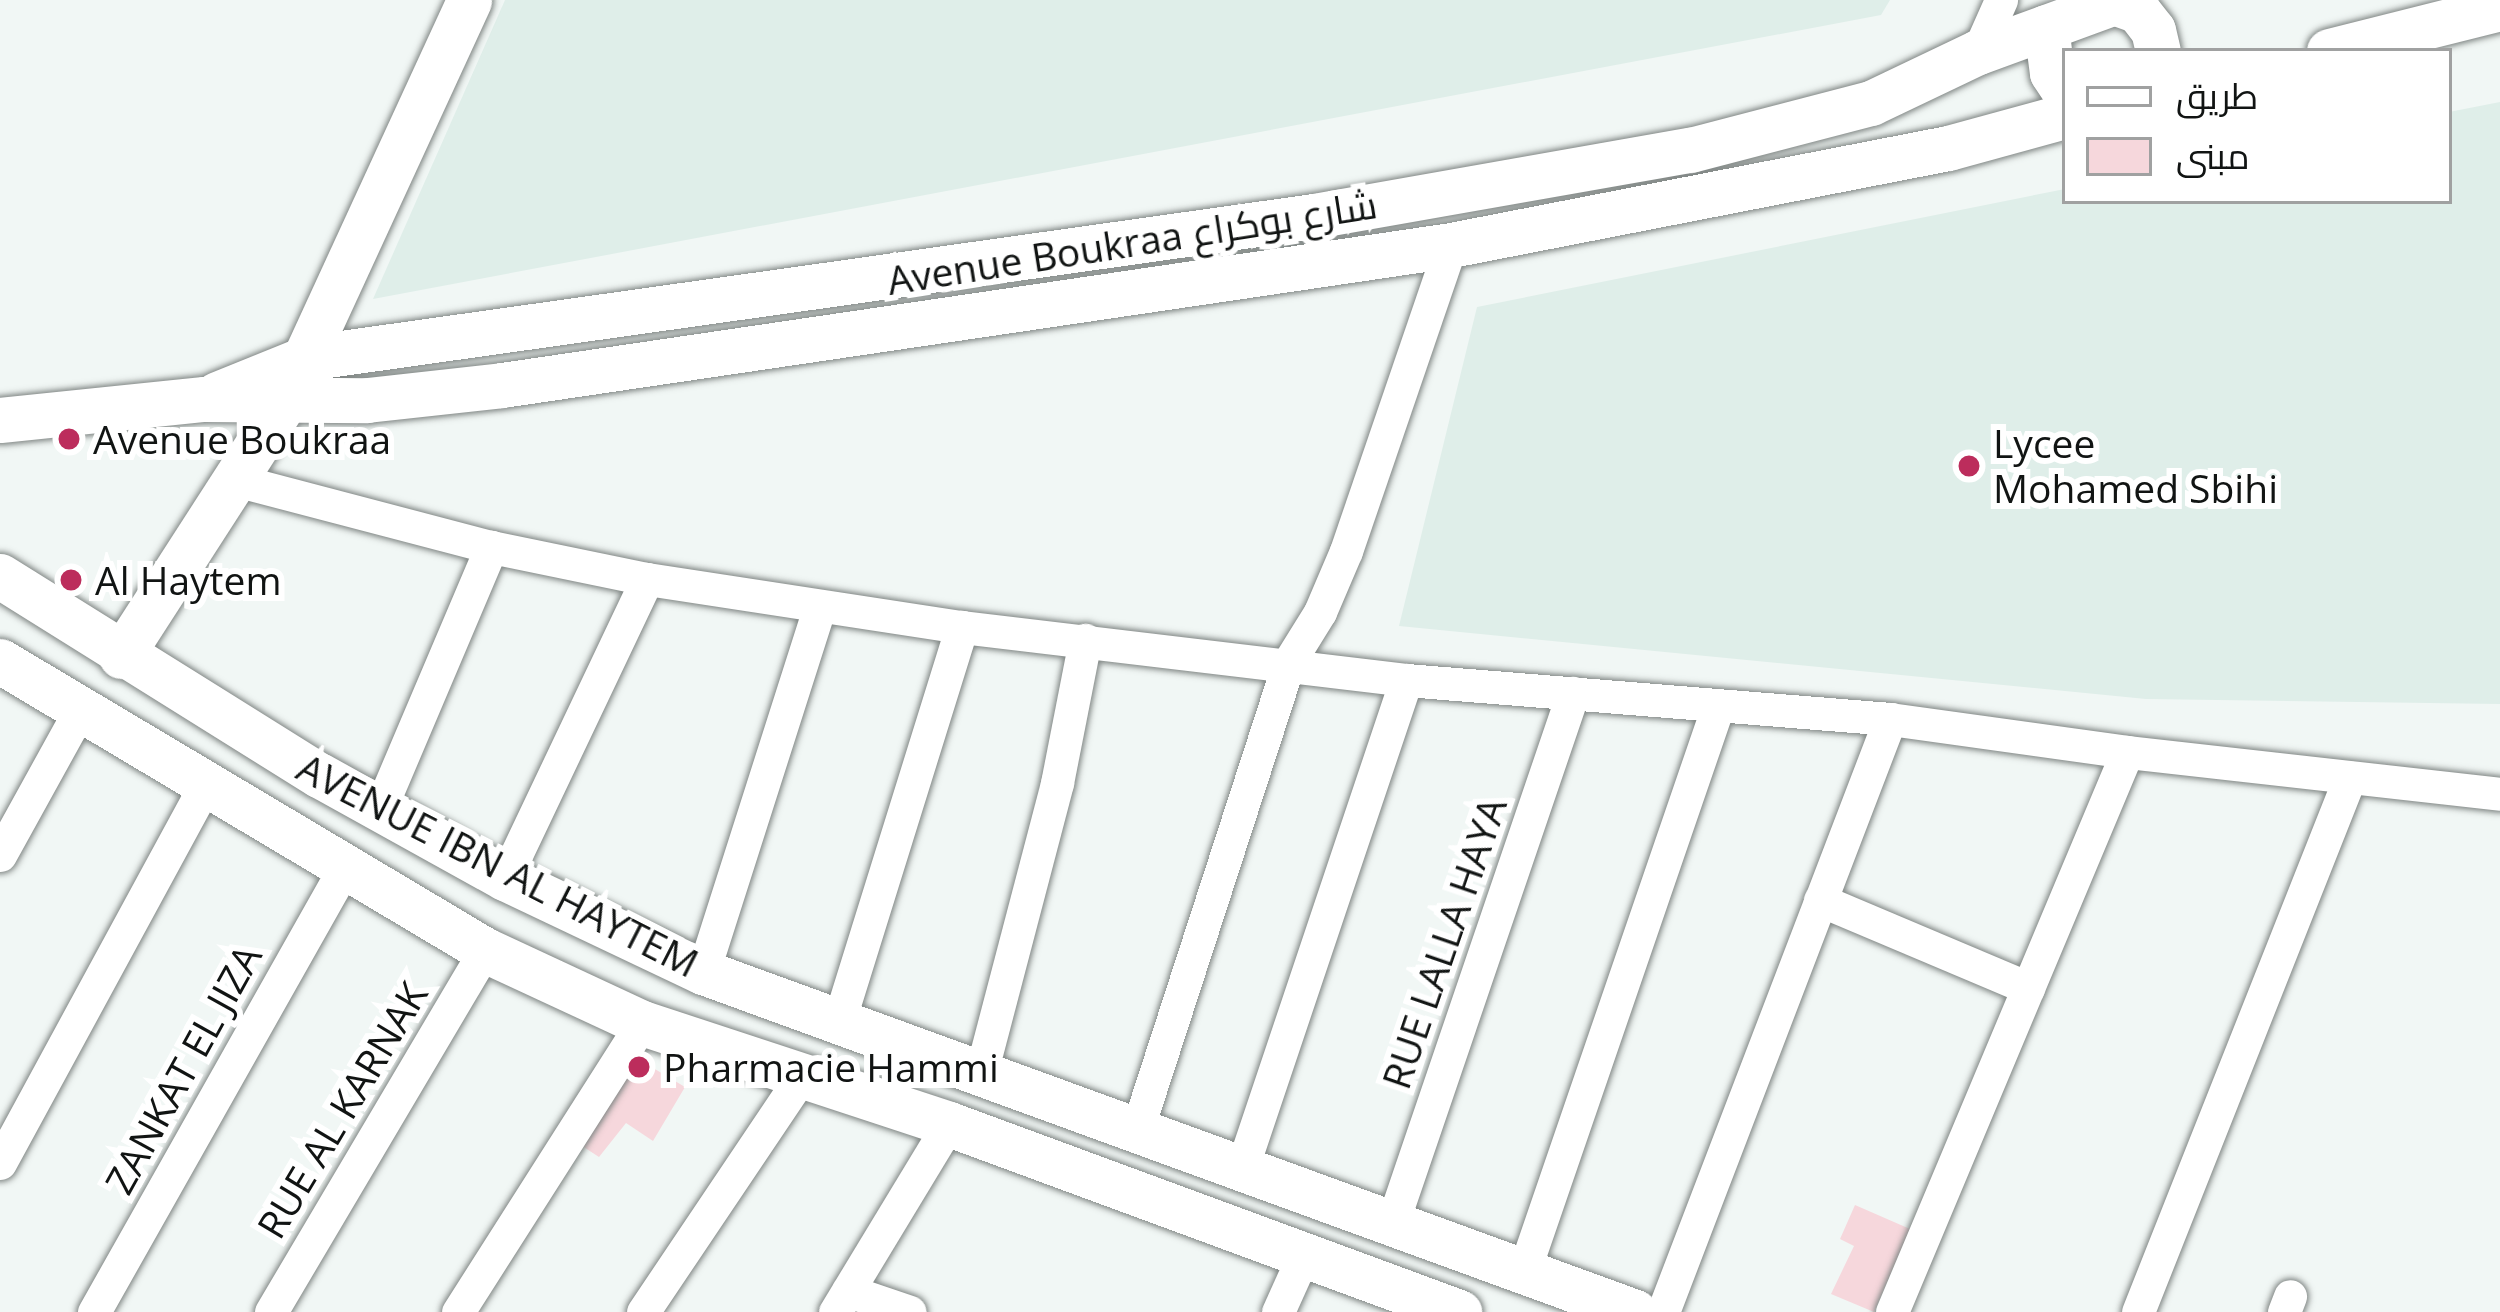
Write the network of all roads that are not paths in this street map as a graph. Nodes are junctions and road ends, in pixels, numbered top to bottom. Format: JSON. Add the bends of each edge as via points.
{"nodes":[{"id":1,"x":469,"y":0,"type":"edge"},
{"id":2,"x":2001,"y":0,"type":"edge"},
{"id":3,"x":2116,"y":1,"type":"edge"},
{"id":4,"x":2500,"y":8,"type":"edge"},
{"id":5,"x":2046,"y":27,"type":"junction"},
{"id":6,"x":2157,"y":48,"type":"edge"},
{"id":7,"x":2341,"y":48,"type":"edge"},
{"id":8,"x":1978,"y":52,"type":"junction"},
{"id":9,"x":2062,"y":88,"type":"edge"},
{"id":10,"x":2062,"y":117,"type":"edge"},
{"id":11,"x":1451,"y":245,"type":"junction"},
{"id":12,"x":306,"y":358,"type":"junction"},
{"id":13,"x":204,"y":400,"type":"junction"},
{"id":14,"x":284,"y":403,"type":"junction"},
{"id":15,"x":0,"y":420,"type":"edge"},
{"id":16,"x":239,"y":481,"type":"junction"},
{"id":17,"x":491,"y":548,"type":"junction"},
{"id":18,"x":0,"y":575,"type":"edge"},
{"id":19,"x":647,"y":579,"type":"junction"},
{"id":20,"x":820,"y":606,"type":"junction"},
{"id":21,"x":962,"y":627,"type":"junction"},
{"id":22,"x":1085,"y":640,"type":"junction"},
{"id":23,"x":122,"y":656,"type":"junction"},
{"id":24,"x":0,"y":662,"type":"edge"},
{"id":25,"x":1289,"y":662,"type":"junction"},
{"id":26,"x":1406,"y":680,"type":"junction"},
{"id":27,"x":1573,"y":693,"type":"junction"},
{"id":28,"x":1718,"y":706,"type":"junction"},
{"id":29,"x":79,"y":712,"type":"junction"},
{"id":30,"x":1890,"y":718,"type":"junction"},
{"id":31,"x":2127,"y":752,"type":"junction"},
{"id":32,"x":2350,"y":777,"type":"junction"},
{"id":33,"x":207,"y":782,"type":"junction"},
{"id":34,"x":2500,"y":794,"type":"edge"},
{"id":35,"x":380,"y":809,"type":"junction"},
{"id":36,"x":0,"y":855,"type":"edge"},
{"id":37,"x":345,"y":867,"type":"junction"},
{"id":38,"x":505,"y":878,"type":"junction"},
{"id":39,"x":1820,"y":900,"type":"junction"},
{"id":40,"x":485,"y":950,"type":"junction"},
{"id":41,"x":703,"y":972,"type":"junction"},
{"id":42,"x":2028,"y":988,"type":"junction"},
{"id":43,"x":839,"y":1022,"type":"junction"},
{"id":44,"x":642,"y":1024,"type":"junction"},
{"id":45,"x":981,"y":1073,"type":"junction"},
{"id":46,"x":800,"y":1078,"type":"junction"},
{"id":47,"x":949,"y":1124,"type":"junction"},
{"id":48,"x":1137,"y":1130,"type":"junction"},
{"id":49,"x":0,"y":1163,"type":"edge"},
{"id":50,"x":1243,"y":1168,"type":"junction"},
{"id":51,"x":1393,"y":1221,"type":"junction"},
{"id":52,"x":1305,"y":1252,"type":"junction"},
{"id":53,"x":1524,"y":1271,"type":"junction"},
{"id":54,"x":841,"y":1301,"type":"edge"},
{"id":55,"x":94,"y":1312,"type":"edge"},
{"id":56,"x":272,"y":1312,"type":"edge"},
{"id":57,"x":458,"y":1312,"type":"edge"},
{"id":58,"x":643,"y":1312,"type":"edge"},
{"id":59,"x":910,"y":1312,"type":"edge"},
{"id":60,"x":1278,"y":1312,"type":"edge"},
{"id":61,"x":1459,"y":1312,"type":"edge"},
{"id":62,"x":1636,"y":1312,"type":"edge"},
{"id":63,"x":1663,"y":1312,"type":"edge"},
{"id":64,"x":1892,"y":1312,"type":"edge"},
{"id":65,"x":2138,"y":1312,"type":"edge"}],
"edges":[{"from":1,"to":12,"type":"street"},
{"from":2,"to":8,"type":"street"},
{"from":3,"to":5,"type":"street","name":"Avenue Boukraa شارع بوكراع"},
{"from":3,"to":6,"type":"street","via":[[2138,10]]},
{"from":4,"to":7,"type":"street"},
{"from":5,"to":8,"type":"street","name":"Avenue Boukraa شارع بوكراع"},
{"from":5,"to":9,"type":"street"},
{"from":8,"to":12,"type":"street","name":"Avenue Boukraa شارع بوكراع","via":[[1830,117],[1600,168],[940,272]]},
{"from":10,"to":11,"type":"street","name":"Avenue Boukraa شارع بوكراع","via":[[1948,148]]},
{"from":11,"to":14,"type":"street","name":"Avenue Boukraa شارع بوكراع","via":[[429,395]]},
{"from":11,"to":25,"type":"street","via":[[1346,551]]},
{"from":12,"to":13,"type":"street","name":"Avenue Boukraa شارع بوكراع"},
{"from":12,"to":14,"type":"street"},
{"from":13,"to":14,"type":"street","name":"Avenue Boukraa شارع بوكراع"},
{"from":13,"to":15,"type":"street","name":"Avenue Boukraa شارع بوكراع"},
{"from":14,"to":16,"type":"street"},
{"from":16,"to":17,"type":"street"},
{"from":16,"to":23,"type":"street"},
{"from":17,"to":19,"type":"street"},
{"from":17,"to":35,"type":"street"},
{"from":18,"to":23,"type":"street","name":"AVENUE IBN AL HAYTEM"},
{"from":19,"to":20,"type":"street"},
{"from":19,"to":38,"type":"street"},
{"from":20,"to":21,"type":"street"},
{"from":20,"to":41,"type":"street"},
{"from":21,"to":22,"type":"street"},
{"from":21,"to":43,"type":"street"},
{"from":22,"to":25,"type":"street"},
{"from":22,"to":45,"type":"street","via":[[1057,783]]},
{"from":23,"to":35,"type":"street","name":"AVENUE IBN AL HAYTEM"},
{"from":24,"to":29,"type":"street","name":"AVENUE IBN AL HAYTEM"},
{"from":25,"to":26,"type":"street"},
{"from":25,"to":48,"type":"street"},
{"from":26,"to":27,"type":"street"},
{"from":26,"to":50,"type":"street"},
{"from":27,"to":28,"type":"street"},
{"from":27,"to":51,"type":"street","name":"RUE LALLA HAYA"},
{"from":28,"to":30,"type":"street"},
{"from":28,"to":53,"type":"street"},
{"from":29,"to":33,"type":"street","name":"AVENUE IBN AL HAYTEM"},
{"from":29,"to":36,"type":"street"},
{"from":30,"to":31,"type":"street"},
{"from":30,"to":39,"type":"street"},
{"from":31,"to":32,"type":"street"},
{"from":31,"to":42,"type":"street"},
{"from":32,"to":34,"type":"street"},
{"from":32,"to":65,"type":"street"},
{"from":33,"to":37,"type":"street","name":"AVENUE IBN AL HAYTEM"},
{"from":33,"to":49,"type":"street"},
{"from":35,"to":38,"type":"street","name":"AVENUE IBN AL HAYTEM"},
{"from":37,"to":40,"type":"street","name":"AVENUE IBN AL HAYTEM"},
{"from":37,"to":55,"type":"street","name":"ZANKAT EL JIZA"},
{"from":38,"to":41,"type":"street","name":"AVENUE IBN AL HAYTEM"},
{"from":39,"to":42,"type":"street"},
{"from":39,"to":63,"type":"street"},
{"from":40,"to":44,"type":"street","name":"AVENUE IBN AL HAYTEM"},
{"from":40,"to":56,"type":"street","name":"RUE AL KARNAK"},
{"from":41,"to":43,"type":"street","name":"AVENUE IBN AL HAYTEM"},
{"from":42,"to":64,"type":"street"},
{"from":43,"to":45,"type":"street","name":"AVENUE IBN AL HAYTEM"},
{"from":44,"to":46,"type":"street","name":"AVENUE IBN AL HAYTEM"},
{"from":44,"to":57,"type":"street"},
{"from":45,"to":48,"type":"street","name":"AVENUE IBN AL HAYTEM"},
{"from":46,"to":47,"type":"street","name":"AVENUE IBN AL HAYTEM"},
{"from":46,"to":58,"type":"street"},
{"from":47,"to":52,"type":"street","name":"AVENUE IBN AL HAYTEM"},
{"from":47,"to":54,"type":"street"},
{"from":48,"to":50,"type":"street","name":"AVENUE IBN AL HAYTEM"},
{"from":50,"to":51,"type":"street","name":"AVENUE IBN AL HAYTEM"},
{"from":51,"to":53,"type":"street","name":"AVENUE IBN AL HAYTEM"},
{"from":52,"to":60,"type":"street"},
{"from":52,"to":61,"type":"street","name":"AVENUE IBN AL HAYTEM"},
{"from":53,"to":62,"type":"street","name":"AVENUE IBN AL HAYTEM"},
{"from":54,"to":59,"type":"street"}]}
